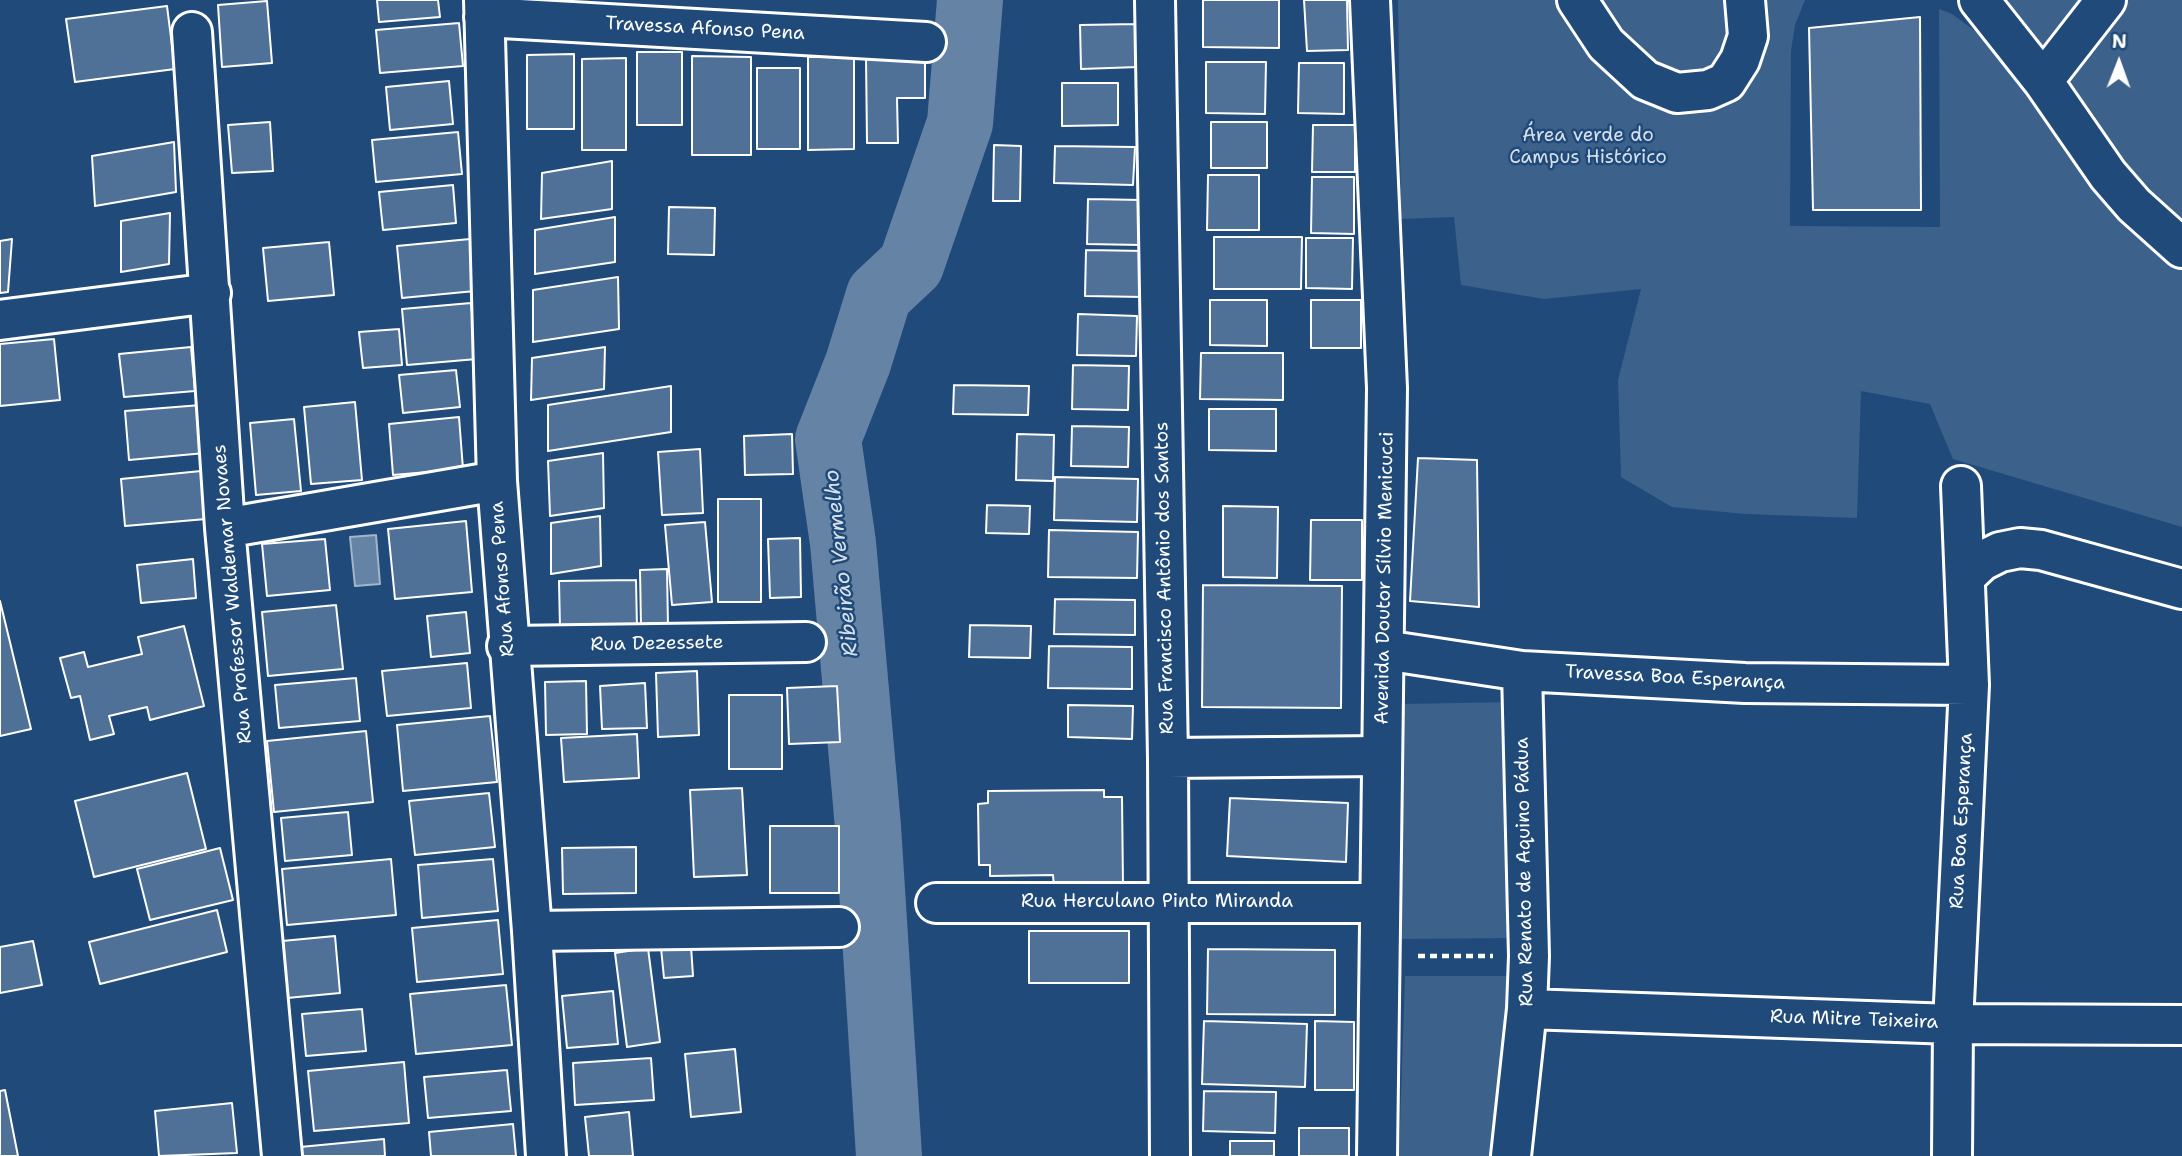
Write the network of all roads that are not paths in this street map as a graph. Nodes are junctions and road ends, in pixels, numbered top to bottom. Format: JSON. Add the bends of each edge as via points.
{"nodes":[{"id":1,"x":1155,"y":0,"type":"edge"},
{"id":2,"x":1370,"y":0,"type":"edge"},
{"id":3,"x":1577,"y":0,"type":"edge"},
{"id":4,"x":1745,"y":0,"type":"edge"},
{"id":5,"x":1979,"y":0,"type":"edge"},
{"id":6,"x":2106,"y":0,"type":"edge"},
{"id":7,"x":484,"y":8,"type":"edge"},
{"id":8,"x":192,"y":32,"type":"dead end"},
{"id":9,"x":926,"y":42,"type":"dead end"},
{"id":10,"x":2043,"y":81,"type":"junction"},
{"id":11,"x":2182,"y":248,"type":"edge"},
{"id":12,"x":211,"y":293,"type":"junction"},
{"id":13,"x":0,"y":320,"type":"edge"},
{"id":14,"x":496,"y":481,"type":"junction"},
{"id":15,"x":1961,"y":486,"type":"dead end"},
{"id":16,"x":225,"y":528,"type":"junction"},
{"id":17,"x":1965,"y":577,"type":"junction"},
{"id":18,"x":2182,"y":589,"type":"edge"},
{"id":19,"x":806,"y":642,"type":"dead end"},
{"id":20,"x":507,"y":646,"type":"junction"},
{"id":21,"x":1384,"y":650,"type":"junction"},
{"id":22,"x":1522,"y":671,"type":"junction"},
{"id":23,"x":1969,"y":685,"type":"junction"},
{"id":24,"x":1382,"y":756,"type":"junction"},
{"id":25,"x":1168,"y":758,"type":"junction"},
{"id":26,"x":1170,"y":901,"type":"junction"},
{"id":27,"x":936,"y":903,"type":"dead end"},
{"id":28,"x":1378,"y":903,"type":"junction"},
{"id":29,"x":839,"y":927,"type":"dead end"},
{"id":30,"x":532,"y":931,"type":"junction"},
{"id":31,"x":1527,"y":1009,"type":"junction"},
{"id":32,"x":1953,"y":1024,"type":"junction"},
{"id":33,"x":2182,"y":1025,"type":"edge"},
{"id":34,"x":282,"y":1156,"type":"edge"},
{"id":35,"x":546,"y":1156,"type":"edge"},
{"id":36,"x":1170,"y":1156,"type":"edge"},
{"id":37,"x":1377,"y":1156,"type":"edge"},
{"id":38,"x":1511,"y":1156,"type":"edge"},
{"id":39,"x":1952,"y":1156,"type":"edge"}],
"edges":[{"from":1,"to":25,"type":"street","name":"Rua Francisco Antônio dos Santos"},
{"from":2,"to":21,"type":"street","name":"Avenida Doutor Sílvio Menicucci","via":[[1387,388]]},
{"from":3,"to":4,"type":"street","via":[[1606,44],[1645,80],[1677,93],[1708,90],[1726,82],[1748,36]]},
{"from":5,"to":10,"type":"street"},
{"from":6,"to":10,"type":"street"},
{"from":7,"to":9,"type":"street","name":"Travessa Afonso Pena"},
{"from":7,"to":14,"type":"street","name":"Rua Afonso Pena"},
{"from":8,"to":12,"type":"street","name":"Rua Professor Waldemar Novaes"},
{"from":10,"to":11,"type":"street","via":[[2108,175]]},
{"from":12,"to":13,"type":"street"},
{"from":12,"to":16,"type":"street","name":"Rua Professor Waldemar Novaes"},
{"from":14,"to":16,"type":"street"},
{"from":14,"to":20,"type":"street","name":"Rua Afonso Pena"},
{"from":15,"to":17,"type":"street","name":"Rua Boa Esperança"},
{"from":16,"to":34,"type":"street","name":"Rua Professor Waldemar Novaes"},
{"from":17,"to":18,"type":"street","via":[[1991,556],[2020,548]]},
{"from":17,"to":23,"type":"street","name":"Rua Boa Esperança"},
{"from":19,"to":20,"type":"street","name":"Rua Dezessete"},
{"from":20,"to":30,"type":"street","name":"Rua Afonso Pena"},
{"from":21,"to":22,"type":"street","name":"Travessa Boa Esperança"},
{"from":21,"to":24,"type":"street","name":"Avenida Doutor Sílvio Menicucci"},
{"from":22,"to":23,"type":"street","name":"Travessa Boa Esperança","via":[[1745,683]]},
{"from":22,"to":31,"type":"street","name":"Rua Renato de Aquino Pádua"},
{"from":23,"to":32,"type":"street","name":"Rua Boa Esperança"},
{"from":24,"to":25,"type":"street"},
{"from":24,"to":28,"type":"street","name":"Avenida Doutor Sílvio Menicucci"},
{"from":25,"to":26,"type":"street","name":"Rua Francisco Antônio dos Santos"},
{"from":26,"to":27,"type":"street","name":"Rua Herculano Pinto Miranda"},
{"from":26,"to":28,"type":"street","name":"Rua Herculano Pinto Miranda"},
{"from":26,"to":36,"type":"street","name":"Rua Francisco Antônio dos Santos"},
{"from":28,"to":37,"type":"street","name":"Avenida Doutor Sílvio Menicucci"},
{"from":29,"to":30,"type":"street"},
{"from":30,"to":35,"type":"street","name":"Rua Afonso Pena"},
{"from":31,"to":32,"type":"street","name":"Rua Mitre Teixeira"},
{"from":31,"to":38,"type":"street","name":"Rua Renato de Aquino Pádua"},
{"from":32,"to":33,"type":"street","name":"Rua Mitre Teixeira"},
{"from":32,"to":39,"type":"street","name":"Rua Boa Esperança"}]}
